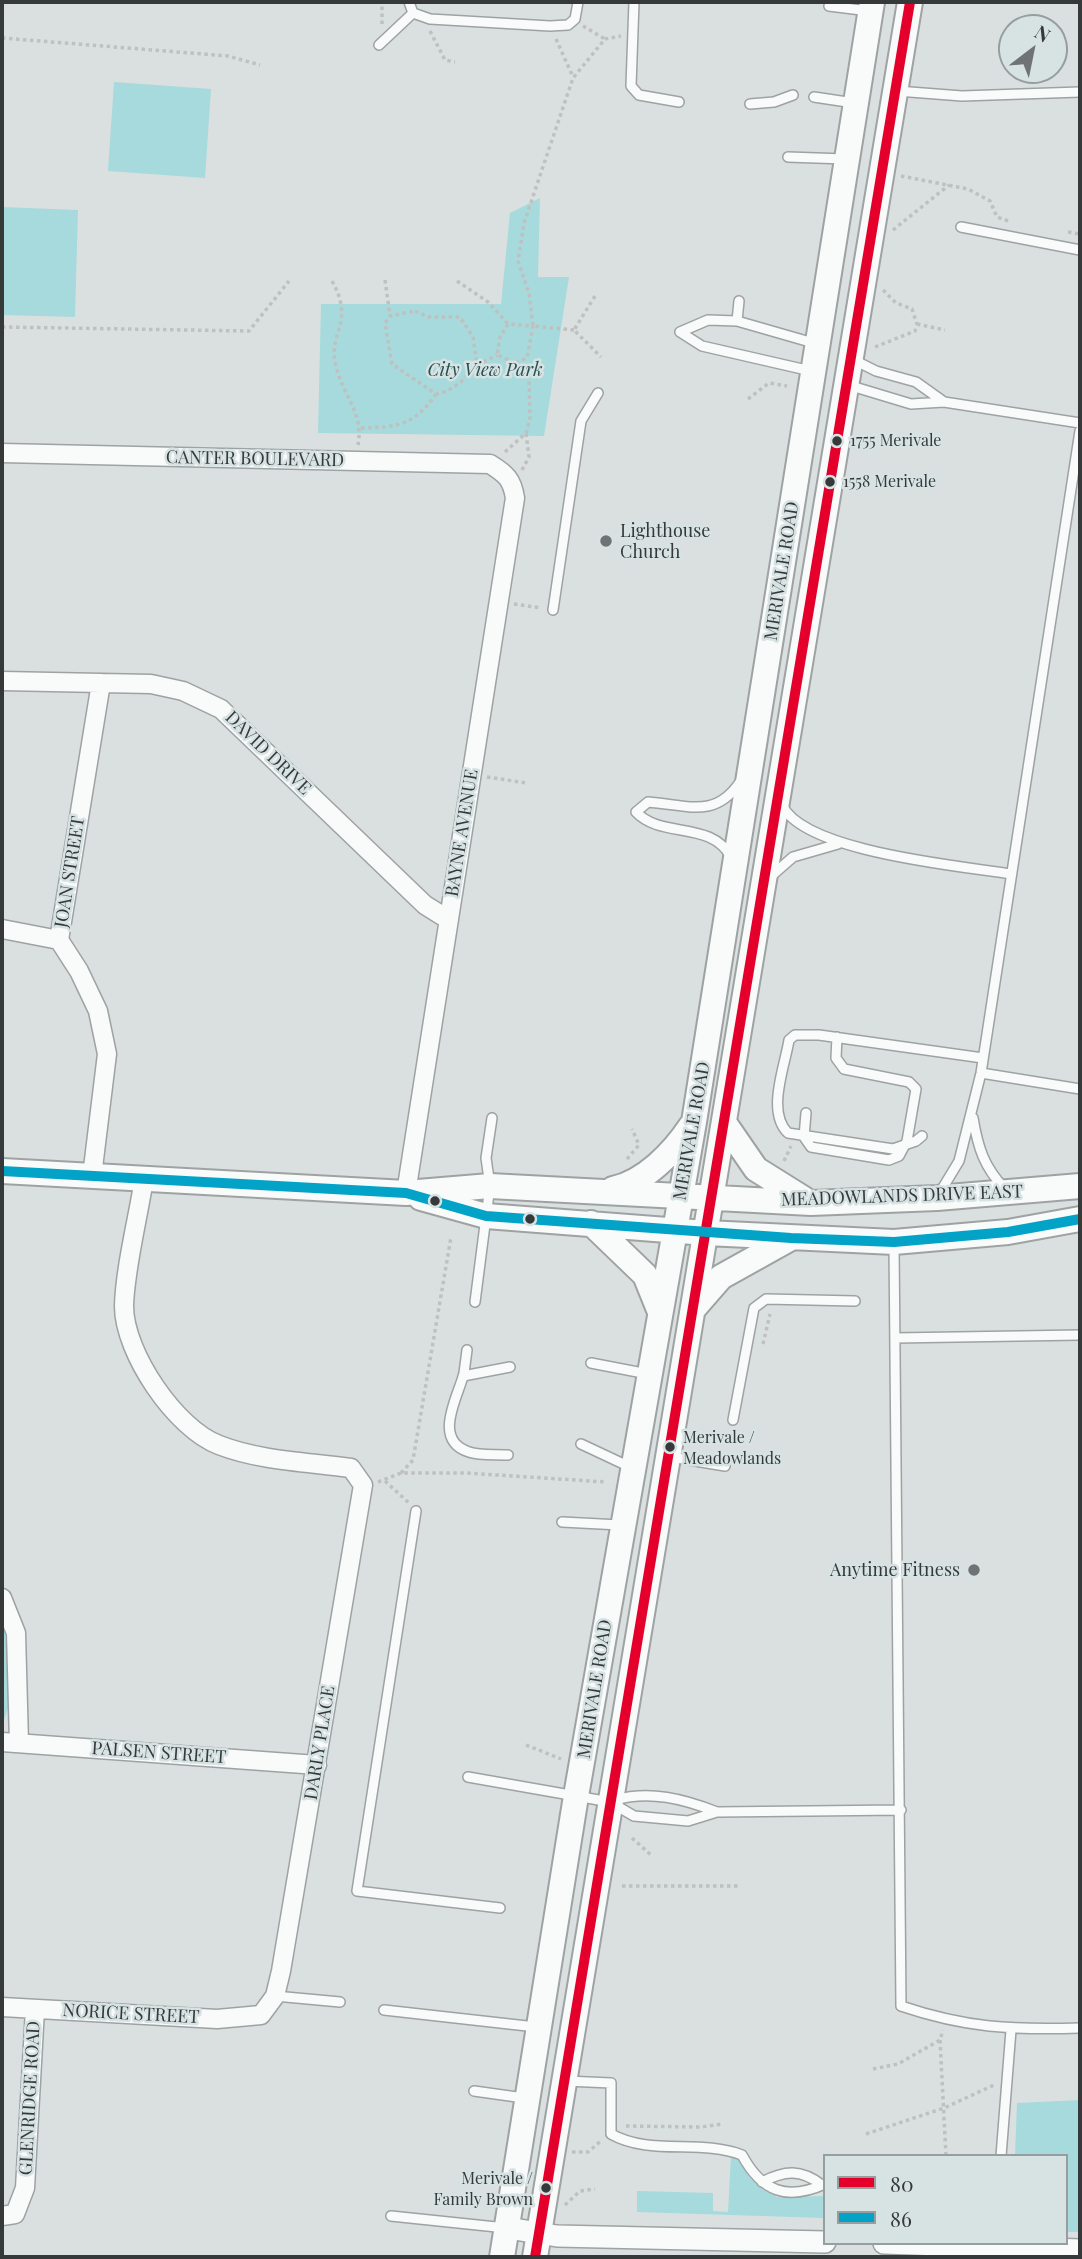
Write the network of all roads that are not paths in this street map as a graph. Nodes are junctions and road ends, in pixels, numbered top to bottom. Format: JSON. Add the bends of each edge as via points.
{"nodes":[{"id":1,"x":409,"y":2,"type":"edge"},
{"id":2,"x":578,"y":2,"type":"edge"},
{"id":3,"x":634,"y":2,"type":"edge"},
{"id":4,"x":910,"y":2,"type":"edge"},
{"id":5,"x":829,"y":6,"type":"dead end"},
{"id":6,"x":871,"y":6,"type":"edge"},
{"id":7,"x":413,"y":13,"type":"junction"},
{"id":8,"x":379,"y":45,"type":"dead end"},
{"id":9,"x":895,"y":91,"type":"junction"},
{"id":10,"x":1080,"y":92,"type":"edge"},
{"id":11,"x":793,"y":95,"type":"dead end"},
{"id":12,"x":814,"y":97,"type":"dead end"},
{"id":13,"x":679,"y":102,"type":"dead end"},
{"id":14,"x":856,"y":103,"type":"junction"},
{"id":15,"x":750,"y":104,"type":"dead end"},
{"id":16,"x":788,"y":157,"type":"dead end"},
{"id":17,"x":847,"y":159,"type":"junction"},
{"id":18,"x":961,"y":227,"type":"dead end"},
{"id":19,"x":1080,"y":250,"type":"edge"},
{"id":20,"x":739,"y":301,"type":"dead end"},
{"id":21,"x":737,"y":321,"type":"junction"},
{"id":22,"x":818,"y":344,"type":"junction"},
{"id":23,"x":851,"y":359,"type":"junction"},
{"id":24,"x":814,"y":371,"type":"junction"},
{"id":25,"x":848,"y":385,"type":"junction"},
{"id":26,"x":598,"y":393,"type":"dead end"},
{"id":27,"x":944,"y":402,"type":"junction"},
{"id":28,"x":1080,"y":423,"type":"edge"},
{"id":29,"x":1080,"y":431,"type":"edge"},
{"id":30,"x":2,"y":453,"type":"edge"},
{"id":31,"x":509,"y":478,"type":"joint"},
{"id":32,"x":553,"y":610,"type":"road end"},
{"id":33,"x":2,"y":681,"type":"edge"},
{"id":34,"x":101,"y":683,"type":"junction"},
{"id":35,"x":751,"y":766,"type":"junction"},
{"id":36,"x":778,"y":797,"type":"junction"},
{"id":37,"x":838,"y":844,"type":"junction"},
{"id":38,"x":735,"y":867,"type":"junction"},
{"id":39,"x":1011,"y":874,"type":"junction"},
{"id":40,"x":764,"y":882,"type":"junction"},
{"id":41,"x":449,"y":920,"type":"junction"},
{"id":42,"x":2,"y":929,"type":"edge"},
{"id":43,"x":59,"y":940,"type":"junction"},
{"id":44,"x":837,"y":1037,"type":"junction"},
{"id":45,"x":983,"y":1058,"type":"junction"},
{"id":46,"x":981,"y":1073,"type":"junction"},
{"id":47,"x":1080,"y":1089,"type":"edge"},
{"id":48,"x":806,"y":1113,"type":"dead end"},
{"id":49,"x":972,"y":1113,"type":"junction"},
{"id":50,"x":492,"y":1118,"type":"dead end"},
{"id":51,"x":694,"y":1122,"type":"junction"},
{"id":52,"x":725,"y":1124,"type":"junction"},
{"id":53,"x":800,"y":1136,"type":"junction"},
{"id":54,"x":922,"y":1136,"type":"dead end"},
{"id":55,"x":904,"y":1147,"type":"junction"},
{"id":56,"x":2,"y":1171,"type":"edge"},
{"id":57,"x":92,"y":1177,"type":"junction"},
{"id":58,"x":144,"y":1179,"type":"junction"},
{"id":59,"x":1080,"y":1185,"type":"edge"},
{"id":60,"x":489,"y":1186,"type":"junction"},
{"id":61,"x":608,"y":1191,"type":"junction"},
{"id":62,"x":406,"y":1193,"type":"junction"},
{"id":63,"x":1009,"y":1193,"type":"junction"},
{"id":64,"x":681,"y":1195,"type":"junction"},
{"id":65,"x":712,"y":1198,"type":"junction"},
{"id":66,"x":937,"y":1198,"type":"junction"},
{"id":67,"x":811,"y":1203,"type":"junction"},
{"id":68,"x":486,"y":1216,"type":"junction"},
{"id":69,"x":1080,"y":1219,"type":"edge"},
{"id":70,"x":592,"y":1223,"type":"junction"},
{"id":71,"x":675,"y":1230,"type":"junction"},
{"id":72,"x":706,"y":1233,"type":"junction"},
{"id":73,"x":791,"y":1238,"type":"junction"},
{"id":74,"x":894,"y":1242,"type":"junction"},
{"id":75,"x":855,"y":1301,"type":"dead end"},
{"id":76,"x":475,"y":1303,"type":"dead end"},
{"id":77,"x":694,"y":1308,"type":"junction"},
{"id":78,"x":661,"y":1314,"type":"junction"},
{"id":79,"x":1080,"y":1335,"type":"edge"},
{"id":80,"x":895,"y":1338,"type":"junction"},
{"id":81,"x":467,"y":1350,"type":"dead end"},
{"id":82,"x":591,"y":1363,"type":"dead end"},
{"id":83,"x":510,"y":1367,"type":"dead end"},
{"id":84,"x":650,"y":1374,"type":"junction"},
{"id":85,"x":463,"y":1376,"type":"junction"},
{"id":86,"x":733,"y":1420,"type":"dead end"},
{"id":87,"x":581,"y":1444,"type":"dead end"},
{"id":88,"x":508,"y":1455,"type":"dead end"},
{"id":89,"x":669,"y":1456,"type":"junction"},
{"id":90,"x":725,"y":1466,"type":"dead end"},
{"id":91,"x":632,"y":1468,"type":"junction"},
{"id":92,"x":416,"y":1511,"type":"road end"},
{"id":93,"x":562,"y":1522,"type":"dead end"},
{"id":94,"x":622,"y":1525,"type":"junction"},
{"id":95,"x":2,"y":1598,"type":"edge"},
{"id":96,"x":10,"y":1743,"type":"edge"},
{"id":97,"x":317,"y":1765,"type":"junction"},
{"id":98,"x":468,"y":1777,"type":"dead end"},
{"id":99,"x":576,"y":1796,"type":"junction"},
{"id":100,"x":610,"y":1802,"type":"junction"},
{"id":101,"x":901,"y":1810,"type":"junction"},
{"id":102,"x":718,"y":1812,"type":"junction"},
{"id":103,"x":500,"y":1908,"type":"dead end"},
{"id":104,"x":275,"y":1996,"type":"junction"},
{"id":105,"x":340,"y":2002,"type":"dead end"},
{"id":106,"x":2,"y":2007,"type":"edge"},
{"id":107,"x":35,"y":2009,"type":"junction"},
{"id":108,"x":384,"y":2010,"type":"dead end"},
{"id":109,"x":261,"y":2015,"type":"joint"},
{"id":110,"x":538,"y":2027,"type":"junction"},
{"id":111,"x":1080,"y":2028,"type":"edge"},
{"id":112,"x":1011,"y":2031,"type":"junction"},
{"id":113,"x":565,"y":2081,"type":"junction"},
{"id":114,"x":474,"y":2091,"type":"dead end"},
{"id":115,"x":526,"y":2098,"type":"junction"},
{"id":116,"x":1001,"y":2154,"type":"edge"},
{"id":117,"x":762,"y":2182,"type":"junction"},
{"id":118,"x":823,"y":2185,"type":"edge"},
{"id":119,"x":2,"y":2216,"type":"edge"},
{"id":120,"x":391,"y":2216,"type":"dead end"},
{"id":121,"x":508,"y":2228,"type":"junction"},
{"id":122,"x":539,"y":2233,"type":"junction"},
{"id":123,"x":823,"y":2242,"type":"edge"},
{"id":124,"x":896,"y":2245,"type":"edge"},
{"id":125,"x":995,"y":2245,"type":"edge"},
{"id":126,"x":1080,"y":2250,"type":"edge"},
{"id":127,"x":931,"y":2251,"type":"edge"},
{"id":128,"x":502,"y":2257,"type":"edge"},
{"id":129,"x":535,"y":2257,"type":"edge"}],
"edges":[{"from":1,"to":7,"type":"lane"},
{"from":2,"to":7,"type":"lane","via":[[575,19],[568,25],[430,19]]},
{"from":3,"to":13,"type":"lane","via":[[634,91]]},
{"from":4,"to":9,"type":"main road","name":"MERIVALE ROAD"},
{"from":5,"to":6,"type":"lane"},
{"from":6,"to":14,"type":"main road","name":"MERIVALE ROAD"},
{"from":7,"to":8,"type":"lane"},
{"from":9,"to":10,"type":"lane","via":[[961,96]]},
{"from":9,"to":23,"type":"main road","name":"MERIVALE ROAD"},
{"from":11,"to":15,"type":"lane"},
{"from":12,"to":14,"type":"lane"},
{"from":14,"to":17,"type":"main road","name":"MERIVALE ROAD"},
{"from":16,"to":17,"type":"lane"},
{"from":17,"to":22,"type":"main road","name":"MERIVALE ROAD"},
{"from":18,"to":19,"type":"lane"},
{"from":20,"to":21,"type":"lane"},
{"from":21,"to":22,"type":"lane"},
{"from":21,"to":24,"type":"lane","via":[[708,320],[680,332],[702,346]]},
{"from":22,"to":23,"type":"main road"},
{"from":22,"to":24,"type":"main road","name":"MERIVALE ROAD"},
{"from":23,"to":25,"type":"main road","name":"MERIVALE ROAD"},
{"from":23,"to":27,"type":"lane","via":[[916,382]]},
{"from":24,"to":25,"type":"main road"},
{"from":24,"to":35,"type":"main road","name":"MERIVALE ROAD"},
{"from":25,"to":27,"type":"lane","via":[[911,404]]},
{"from":25,"to":36,"type":"main road","name":"MERIVALE ROAD"},
{"from":26,"to":32,"type":"lane","via":[[581,421]]},
{"from":27,"to":28,"type":"lane"},
{"from":29,"to":39,"type":"lane"},
{"from":30,"to":31,"type":"street","name":"CANTER BOULEVARD","via":[[490,464]]},
{"from":31,"to":41,"type":"street","name":"BAYNE AVENUE","via":[[515,498]]},
{"from":33,"to":34,"type":"street","name":"DAVID DRIVE"},
{"from":34,"to":41,"type":"street","name":"DAVID DRIVE","via":[[151,684],[183,691],[221,709],[425,905]]},
{"from":34,"to":43,"type":"street","name":"JOAN STREET"},
{"from":35,"to":38,"type":"main road","name":"MERIVALE ROAD"},
{"from":35,"to":38,"type":"lane","via":[[732,794],[718,805],[648,802],[636,812],[648,822],[713,837],[725,847]]},
{"from":36,"to":37,"type":"lane","via":[[789,817]]},
{"from":36,"to":40,"type":"main road","name":"MERIVALE ROAD"},
{"from":37,"to":39,"type":"lane"},
{"from":37,"to":40,"type":"lane","via":[[793,858]]},
{"from":38,"to":51,"type":"main road","name":"MERIVALE ROAD"},
{"from":39,"to":45,"type":"lane"},
{"from":40,"to":52,"type":"main road","name":"MERIVALE ROAD"},
{"from":41,"to":62,"type":"street","name":"BAYNE AVENUE"},
{"from":42,"to":43,"type":"street"},
{"from":43,"to":57,"type":"street","name":"JOAN STREET","via":[[98,1011],[107,1054]]},
{"from":44,"to":45,"type":"lane"},
{"from":44,"to":53,"type":"lane","via":[[795,1035],[789,1040],[777,1114],[784,1129]]},
{"from":44,"to":55,"type":"lane","via":[[836,1058],[844,1069],[909,1082],[916,1089]]},
{"from":45,"to":46,"type":"lane"},
{"from":46,"to":47,"type":"lane"},
{"from":46,"to":49,"type":"lane"},
{"from":48,"to":53,"type":"lane"},
{"from":49,"to":63,"type":"lane","via":[[978,1150]]},
{"from":49,"to":66,"type":"lane","via":[[959,1161]]},
{"from":50,"to":60,"type":"lane","via":[[486,1158]]},
{"from":51,"to":61,"type":"main road","via":[[657,1164],[628,1186]]},
{"from":51,"to":64,"type":"main road","name":"MERIVALE ROAD"},
{"from":52,"to":65,"type":"main road","name":"MERIVALE ROAD"},
{"from":52,"to":67,"type":"main road","via":[[756,1169]]},
{"from":53,"to":55,"type":"lane"},
{"from":54,"to":55,"type":"lane"},
{"from":56,"to":57,"type":"main road"},
{"from":57,"to":58,"type":"main road"},
{"from":58,"to":62,"type":"main road"},
{"from":58,"to":97,"type":"street","name":"DARLY PLACE","via":[[124,1306],[129,1342],[145,1374],[187,1423],[217,1445],[247,1454],[351,1468],[363,1485]]},
{"from":59,"to":63,"type":"main road","name":"MEADOWLANDS DRIVE EAST"},
{"from":60,"to":61,"type":"main road","name":"MEADOWLANDS DRIVE EAST"},
{"from":60,"to":62,"type":"main road","name":"MEADOWLANDS DRIVE EAST"},
{"from":60,"to":68,"type":"lane"},
{"from":61,"to":64,"type":"main road","name":"MEADOWLANDS DRIVE EAST"},
{"from":62,"to":68,"type":"main road","name":"MEADOWLANDS DRIVE EAST"},
{"from":63,"to":66,"type":"main road","name":"MEADOWLANDS DRIVE EAST"},
{"from":64,"to":65,"type":"main road","name":"MEADOWLANDS DRIVE EAST"},
{"from":64,"to":71,"type":"main road","name":"MERIVALE ROAD"},
{"from":65,"to":67,"type":"main road","name":"MEADOWLANDS DRIVE EAST"},
{"from":65,"to":72,"type":"main road","name":"MERIVALE ROAD"},
{"from":66,"to":67,"type":"main road","name":"MEADOWLANDS DRIVE EAST"},
{"from":68,"to":70,"type":"main road","name":"MEADOWLANDS DRIVE EAST"},
{"from":68,"to":76,"type":"lane"},
{"from":69,"to":74,"type":"main road","name":"MEADOWLANDS DRIVE EAST","via":[[1009,1232]]},
{"from":70,"to":71,"type":"main road","name":"MEADOWLANDS DRIVE EAST"},
{"from":70,"to":78,"type":"main road","via":[[645,1275]]},
{"from":71,"to":72,"type":"main road","name":"MEADOWLANDS DRIVE EAST"},
{"from":71,"to":78,"type":"main road","name":"MERIVALE ROAD"},
{"from":72,"to":73,"type":"main road","name":"MEADOWLANDS DRIVE EAST"},
{"from":72,"to":77,"type":"main road","name":"MERIVALE ROAD"},
{"from":73,"to":74,"type":"main road","name":"MEADOWLANDS DRIVE EAST"},
{"from":73,"to":77,"type":"main road","via":[[721,1278]]},
{"from":74,"to":80,"type":"lane"},
{"from":75,"to":86,"type":"lane","via":[[766,1298],[754,1308]]},
{"from":77,"to":89,"type":"main road","name":"MERIVALE ROAD"},
{"from":78,"to":84,"type":"main road","name":"MERIVALE ROAD"},
{"from":79,"to":80,"type":"lane"},
{"from":80,"to":101,"type":"lane"},
{"from":81,"to":85,"type":"lane"},
{"from":82,"to":84,"type":"lane"},
{"from":83,"to":85,"type":"lane"},
{"from":84,"to":91,"type":"main road","name":"MERIVALE ROAD"},
{"from":85,"to":88,"type":"lane","via":[[449,1420],[456,1441],[469,1452]]},
{"from":87,"to":91,"type":"lane"},
{"from":89,"to":90,"type":"lane"},
{"from":89,"to":100,"type":"main road","name":"MERIVALE ROAD"},
{"from":91,"to":94,"type":"main road","name":"MERIVALE ROAD"},
{"from":92,"to":103,"type":"lane","via":[[357,1891]]},
{"from":93,"to":94,"type":"lane"},
{"from":94,"to":99,"type":"main road","name":"MERIVALE ROAD"},
{"from":95,"to":96,"type":"street","via":[[16,1633]]},
{"from":96,"to":97,"type":"street","name":"PALSEN STREET"},
{"from":97,"to":104,"type":"street","name":"DARLY PLACE"},
{"from":98,"to":99,"type":"lane"},
{"from":99,"to":100,"type":"lane"},
{"from":99,"to":110,"type":"main road","name":"MERIVALE ROAD"},
{"from":100,"to":102,"type":"lane","via":[[638,1793],[690,1801]]},
{"from":100,"to":102,"type":"lane","via":[[634,1816],[688,1821]]},
{"from":100,"to":113,"type":"main road","name":"MERIVALE ROAD"},
{"from":101,"to":102,"type":"lane"},
{"from":101,"to":112,"type":"lane","via":[[901,2006],[945,2021]]},
{"from":104,"to":105,"type":"lane"},
{"from":104,"to":109,"type":"street","name":"DARLY PLACE"},
{"from":106,"to":107,"type":"street","name":"NORICE STREET"},
{"from":107,"to":109,"type":"street","name":"NORICE STREET","via":[[217,2019]]},
{"from":107,"to":119,"type":"street","name":"GLENRIDGE ROAD","via":[[24,2188],[15,2214]]},
{"from":108,"to":110,"type":"lane"},
{"from":110,"to":115,"type":"main road","name":"MERIVALE ROAD"},
{"from":111,"to":112,"type":"lane"},
{"from":112,"to":116,"type":"lane"},
{"from":113,"to":117,"type":"lane","via":[[611,2083],[611,2134],[628,2144],[726,2149],[742,2155]]},
{"from":113,"to":122,"type":"main road","name":"MERIVALE ROAD"},
{"from":114,"to":115,"type":"lane"},
{"from":115,"to":121,"type":"main road","name":"MERIVALE ROAD"},
{"from":117,"to":118,"type":"lane","via":[[777,2192],[811,2192]]},
{"from":117,"to":118,"type":"lane","via":[[794,2171]]},
{"from":120,"to":121,"type":"lane"},
{"from":121,"to":122,"type":"street"},
{"from":121,"to":128,"type":"main road","name":"MERIVALE ROAD"},
{"from":122,"to":123,"type":"street","via":[[757,2245]]},
{"from":122,"to":129,"type":"main road","name":"MERIVALE ROAD"},
{"from":124,"to":127,"type":"street"},
{"from":125,"to":126,"type":"street"},
{"from":125,"to":127,"type":"street"}]}
